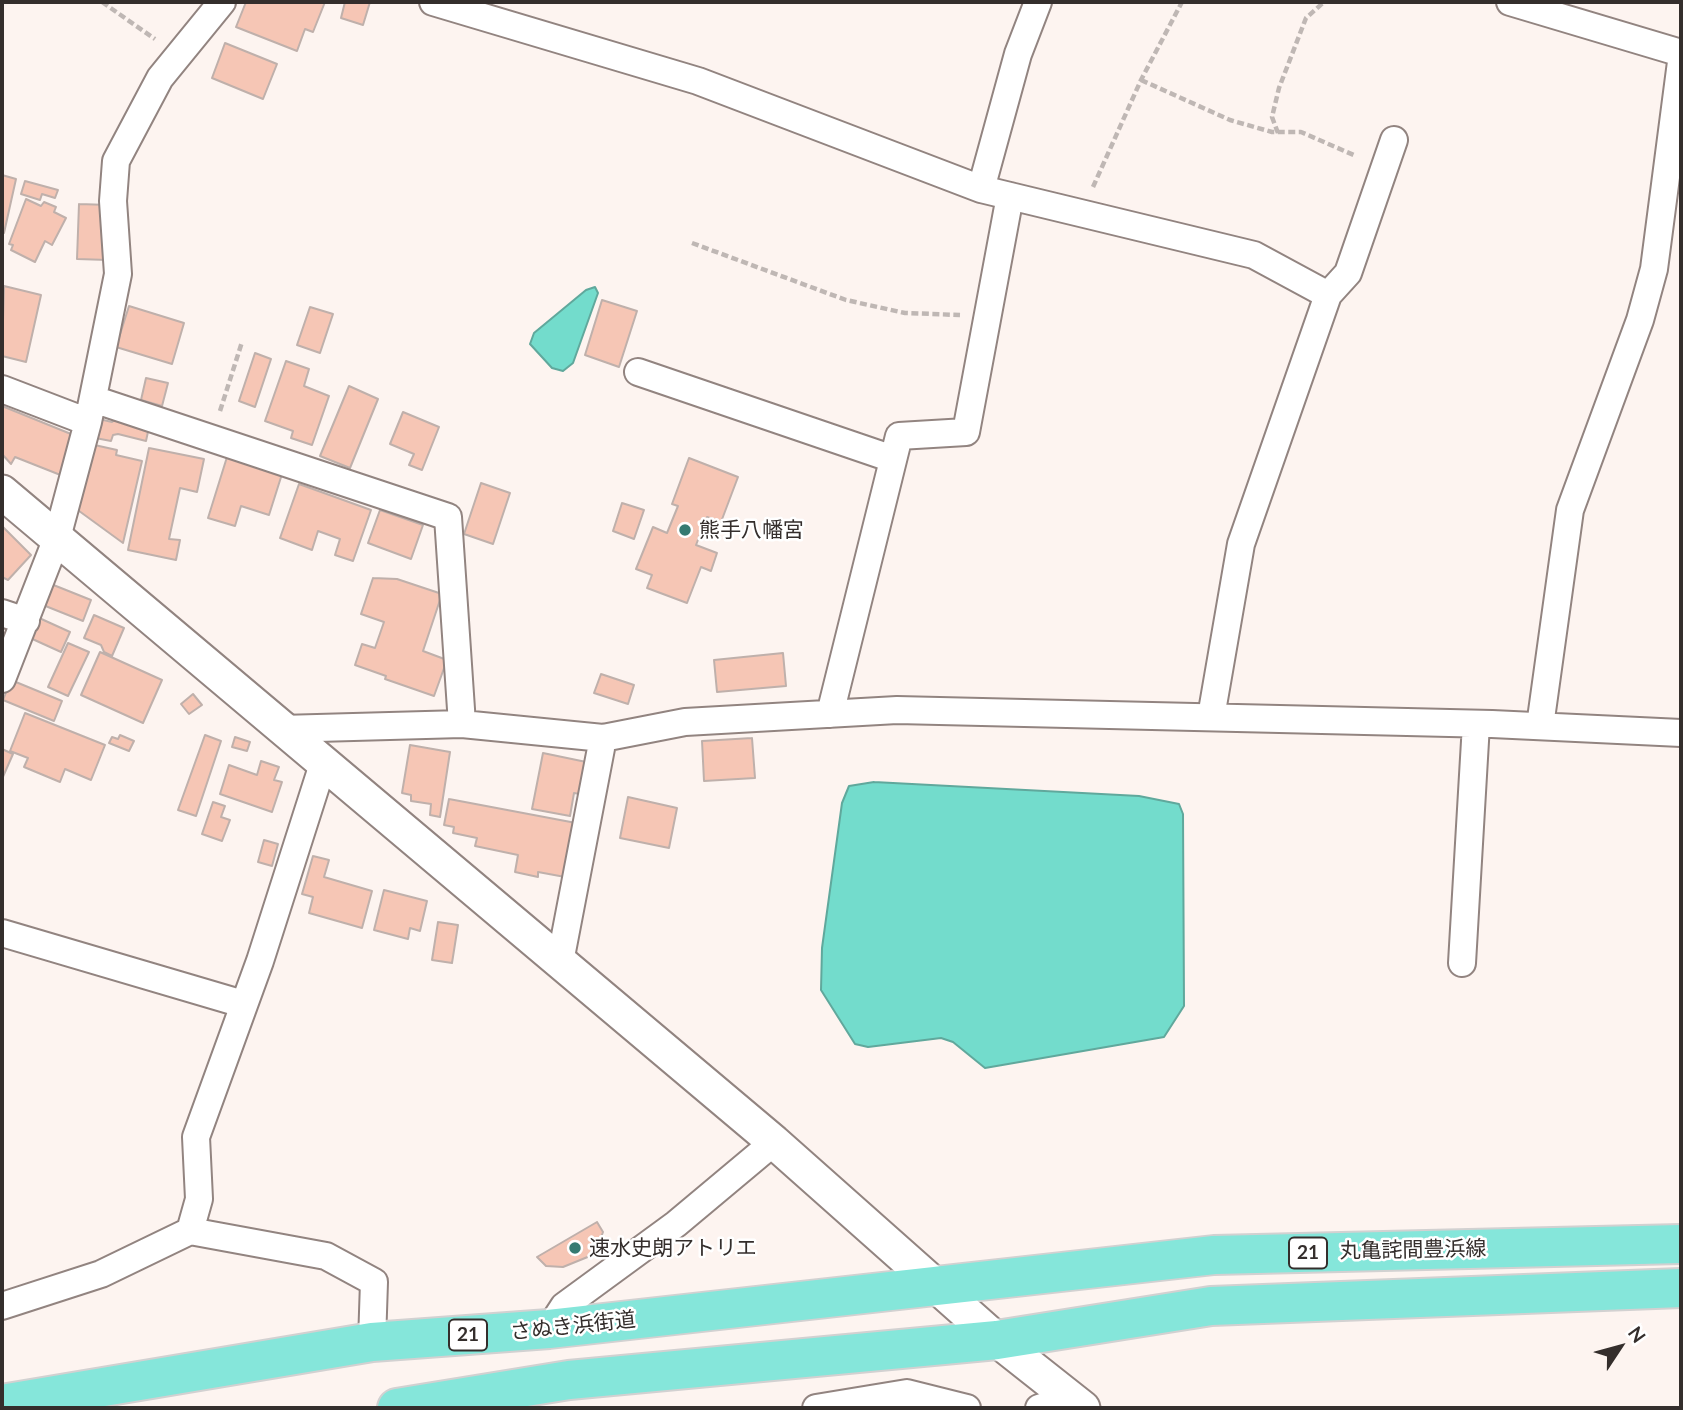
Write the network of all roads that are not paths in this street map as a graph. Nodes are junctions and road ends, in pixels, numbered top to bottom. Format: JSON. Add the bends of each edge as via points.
{"nodes":[{"id":1,"x":222,"y":2,"type":"edge"},
{"id":2,"x":433,"y":2,"type":"edge"},
{"id":3,"x":1038,"y":2,"type":"edge"},
{"id":4,"x":1510,"y":2,"type":"edge"},
{"id":5,"x":1681,"y":53,"type":"edge"},
{"id":6,"x":1681,"y":62,"type":"edge"},
{"id":7,"x":1394,"y":140,"type":"dead end"},
{"id":8,"x":981,"y":189,"type":"junction"},
{"id":9,"x":1010,"y":196,"type":"junction"},
{"id":10,"x":1328,"y":295,"type":"junction"},
{"id":11,"x":638,"y":372,"type":"dead end"},
{"id":12,"x":2,"y":389,"type":"edge"},
{"id":13,"x":90,"y":410,"type":"junction"},
{"id":14,"x":893,"y":459,"type":"junction"},
{"id":15,"x":2,"y":492,"type":"edge"},
{"id":16,"x":57,"y":538,"type":"junction"},
{"id":17,"x":14,"y":617,"type":"edge"},
{"id":18,"x":2,"y":679,"type":"edge"},
{"id":19,"x":830,"y":714,"type":"junction"},
{"id":20,"x":1211,"y":717,"type":"junction"},
{"id":21,"x":462,"y":724,"type":"junction"},
{"id":22,"x":1476,"y":724,"type":"junction"},
{"id":23,"x":1540,"y":726,"type":"junction"},
{"id":24,"x":281,"y":729,"type":"junction"},
{"id":25,"x":1681,"y":733,"type":"edge"},
{"id":26,"x":603,"y":738,"type":"junction"},
{"id":27,"x":323,"y":764,"type":"junction"},
{"id":28,"x":2,"y":933,"type":"edge"},
{"id":29,"x":559,"y":962,"type":"junction"},
{"id":30,"x":1462,"y":963,"type":"dead end"},
{"id":31,"x":243,"y":1004,"type":"junction"},
{"id":32,"x":774,"y":1142,"type":"junction"},
{"id":33,"x":190,"y":1231,"type":"junction"},
{"id":34,"x":1681,"y":1244,"type":"edge"},
{"id":35,"x":937,"y":1284,"type":"junction"},
{"id":36,"x":1681,"y":1288,"type":"edge"},
{"id":37,"x":2,"y":1306,"type":"edge"},
{"id":38,"x":549,"y":1329,"type":"junction"},
{"id":39,"x":997,"y":1340,"type":"junction"},
{"id":40,"x":372,"y":1342,"type":"junction"},
{"id":41,"x":1077,"y":1403,"type":"edge"},
{"id":42,"x":2,"y":1404,"type":"edge"},
{"id":43,"x":397,"y":1408,"type":"edge"},
{"id":44,"x":816,"y":1408,"type":"edge"},
{"id":45,"x":967,"y":1408,"type":"edge"},
{"id":46,"x":1039,"y":1408,"type":"edge"}],
"edges":[{"from":1,"to":13,"type":"street","via":[[160,78],[116,161],[113,201],[118,274]]},
{"from":2,"to":8,"type":"street","via":[[698,81]]},
{"from":3,"to":8,"type":"street","via":[[1017,54]]},
{"from":4,"to":5,"type":"street"},
{"from":6,"to":23,"type":"street","via":[[1654,269],[1640,320],[1570,510]]},
{"from":7,"to":10,"type":"street","via":[[1348,273]]},
{"from":8,"to":9,"type":"street"},
{"from":9,"to":10,"type":"street","via":[[1254,254]]},
{"from":9,"to":14,"type":"street","via":[[966,432],[899,436]]},
{"from":10,"to":20,"type":"street","via":[[1241,544]]},
{"from":11,"to":14,"type":"street"},
{"from":12,"to":13,"type":"street"},
{"from":13,"to":16,"type":"street"},
{"from":13,"to":21,"type":"street","via":[[211,438],[448,517]]},
{"from":14,"to":19,"type":"street"},
{"from":15,"to":16,"type":"street"},
{"from":16,"to":17,"type":"street"},
{"from":16,"to":24,"type":"street"},
{"from":17,"to":18,"type":"street"},
{"from":19,"to":20,"type":"street","via":[[897,710]]},
{"from":19,"to":26,"type":"street","via":[[685,722]]},
{"from":20,"to":22,"type":"street"},
{"from":21,"to":24,"type":"street"},
{"from":21,"to":26,"type":"street"},
{"from":22,"to":23,"type":"street"},
{"from":22,"to":30,"type":"street"},
{"from":23,"to":25,"type":"street"},
{"from":24,"to":27,"type":"street"},
{"from":26,"to":29,"type":"street"},
{"from":27,"to":29,"type":"street"},
{"from":27,"to":31,"type":"street"},
{"from":28,"to":31,"type":"street"},
{"from":29,"to":32,"type":"street"},
{"from":31,"to":33,"type":"street","via":[[196,1138],[199,1199]]},
{"from":32,"to":35,"type":"street"},
{"from":32,"to":38,"type":"street","via":[[676,1224],[564,1306]]},
{"from":33,"to":37,"type":"street","via":[[101,1274]]},
{"from":33,"to":40,"type":"street","via":[[326,1256],[374,1282]]},
{"from":34,"to":35,"type":"main road","name":"丸亀詫間豊浜線","number":"21","via":[[1214,1255]]},
{"from":35,"to":38,"type":"main road","name":"さぬき浜街道","number":"21"},
{"from":35,"to":39,"type":"street"},
{"from":36,"to":39,"type":"main road","via":[[1211,1306]]},
{"from":38,"to":40,"type":"main road","name":"さぬき浜街道","number":"21"},
{"from":39,"to":41,"type":"street"},
{"from":39,"to":43,"type":"main road","via":[[569,1380]]},
{"from":40,"to":42,"type":"main road","name":"さぬき浜街道","number":"21"},
{"from":41,"to":46,"type":"street"},
{"from":44,"to":45,"type":"street","via":[[907,1393]]}]}
